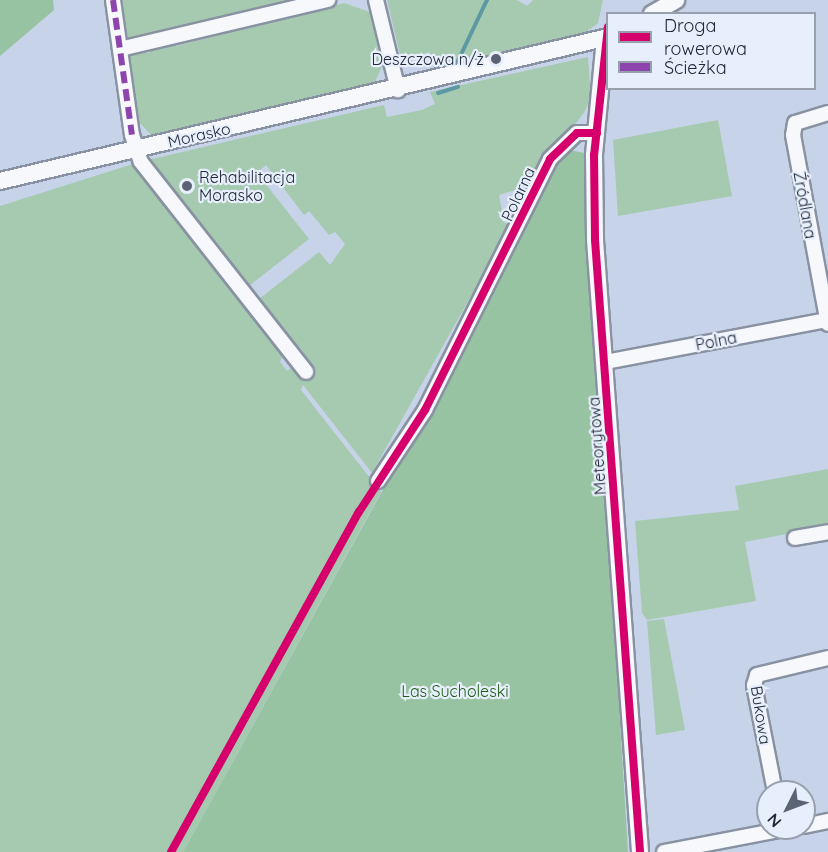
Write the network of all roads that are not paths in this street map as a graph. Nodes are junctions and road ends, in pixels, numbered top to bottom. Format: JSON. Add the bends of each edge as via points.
{"nodes":[{"id":1,"x":113,"y":0,"type":"edge"},
{"id":2,"x":328,"y":0,"type":"edge"},
{"id":3,"x":376,"y":0,"type":"edge"},
{"id":4,"x":676,"y":0,"type":"edge"},
{"id":5,"x":655,"y":12,"type":"edge"},
{"id":6,"x":606,"y":38,"type":"edge"},
{"id":7,"x":120,"y":48,"type":"junction"},
{"id":8,"x":398,"y":90,"type":"junction"},
{"id":9,"x":828,"y":113,"type":"edge"},
{"id":10,"x":597,"y":133,"type":"junction"},
{"id":11,"x":136,"y":149,"type":"junction"},
{"id":12,"x":0,"y":181,"type":"edge"},
{"id":13,"x":828,"y":321,"type":"edge"},
{"id":14,"x":605,"y":362,"type":"junction"},
{"id":15,"x":306,"y":372,"type":"dead end"},
{"id":16,"x":378,"y":481,"type":"dead end"},
{"id":17,"x":828,"y":532,"type":"edge"},
{"id":18,"x":795,"y":538,"type":"dead end"},
{"id":19,"x":828,"y":658,"type":"edge"},
{"id":20,"x":773,"y":780,"type":"edge"},
{"id":21,"x":756,"y":834,"type":"edge"},
{"id":22,"x":640,"y":852,"type":"edge"},
{"id":23,"x":664,"y":852,"type":"edge"}],
"edges":[{"from":1,"to":7,"type":"street"},
{"from":2,"to":7,"type":"street"},
{"from":3,"to":8,"type":"street"},
{"from":4,"to":5,"type":"street"},
{"from":6,"to":8,"type":"street","name":"Morasko"},
{"from":6,"to":10,"type":"street","name":"Meteorytowa"},
{"from":7,"to":11,"type":"street"},
{"from":8,"to":11,"type":"street","name":"Morasko"},
{"from":9,"to":13,"type":"street","name":"Źródlana","via":[[795,123],[793,135]]},
{"from":10,"to":14,"type":"street","name":"Meteorytowa","via":[[595,240]]},
{"from":10,"to":16,"type":"street","name":"Polarna","via":[[571,136],[550,159],[425,410]]},
{"from":11,"to":12,"type":"street","name":"Morasko"},
{"from":11,"to":15,"type":"street"},
{"from":13,"to":14,"type":"street","name":"Polna"},
{"from":14,"to":22,"type":"street","name":"Meteorytowa"},
{"from":17,"to":18,"type":"street"},
{"from":19,"to":20,"type":"street","name":"Bukowa","via":[[757,675],[754,685]]},
{"from":21,"to":23,"type":"street"}]}
